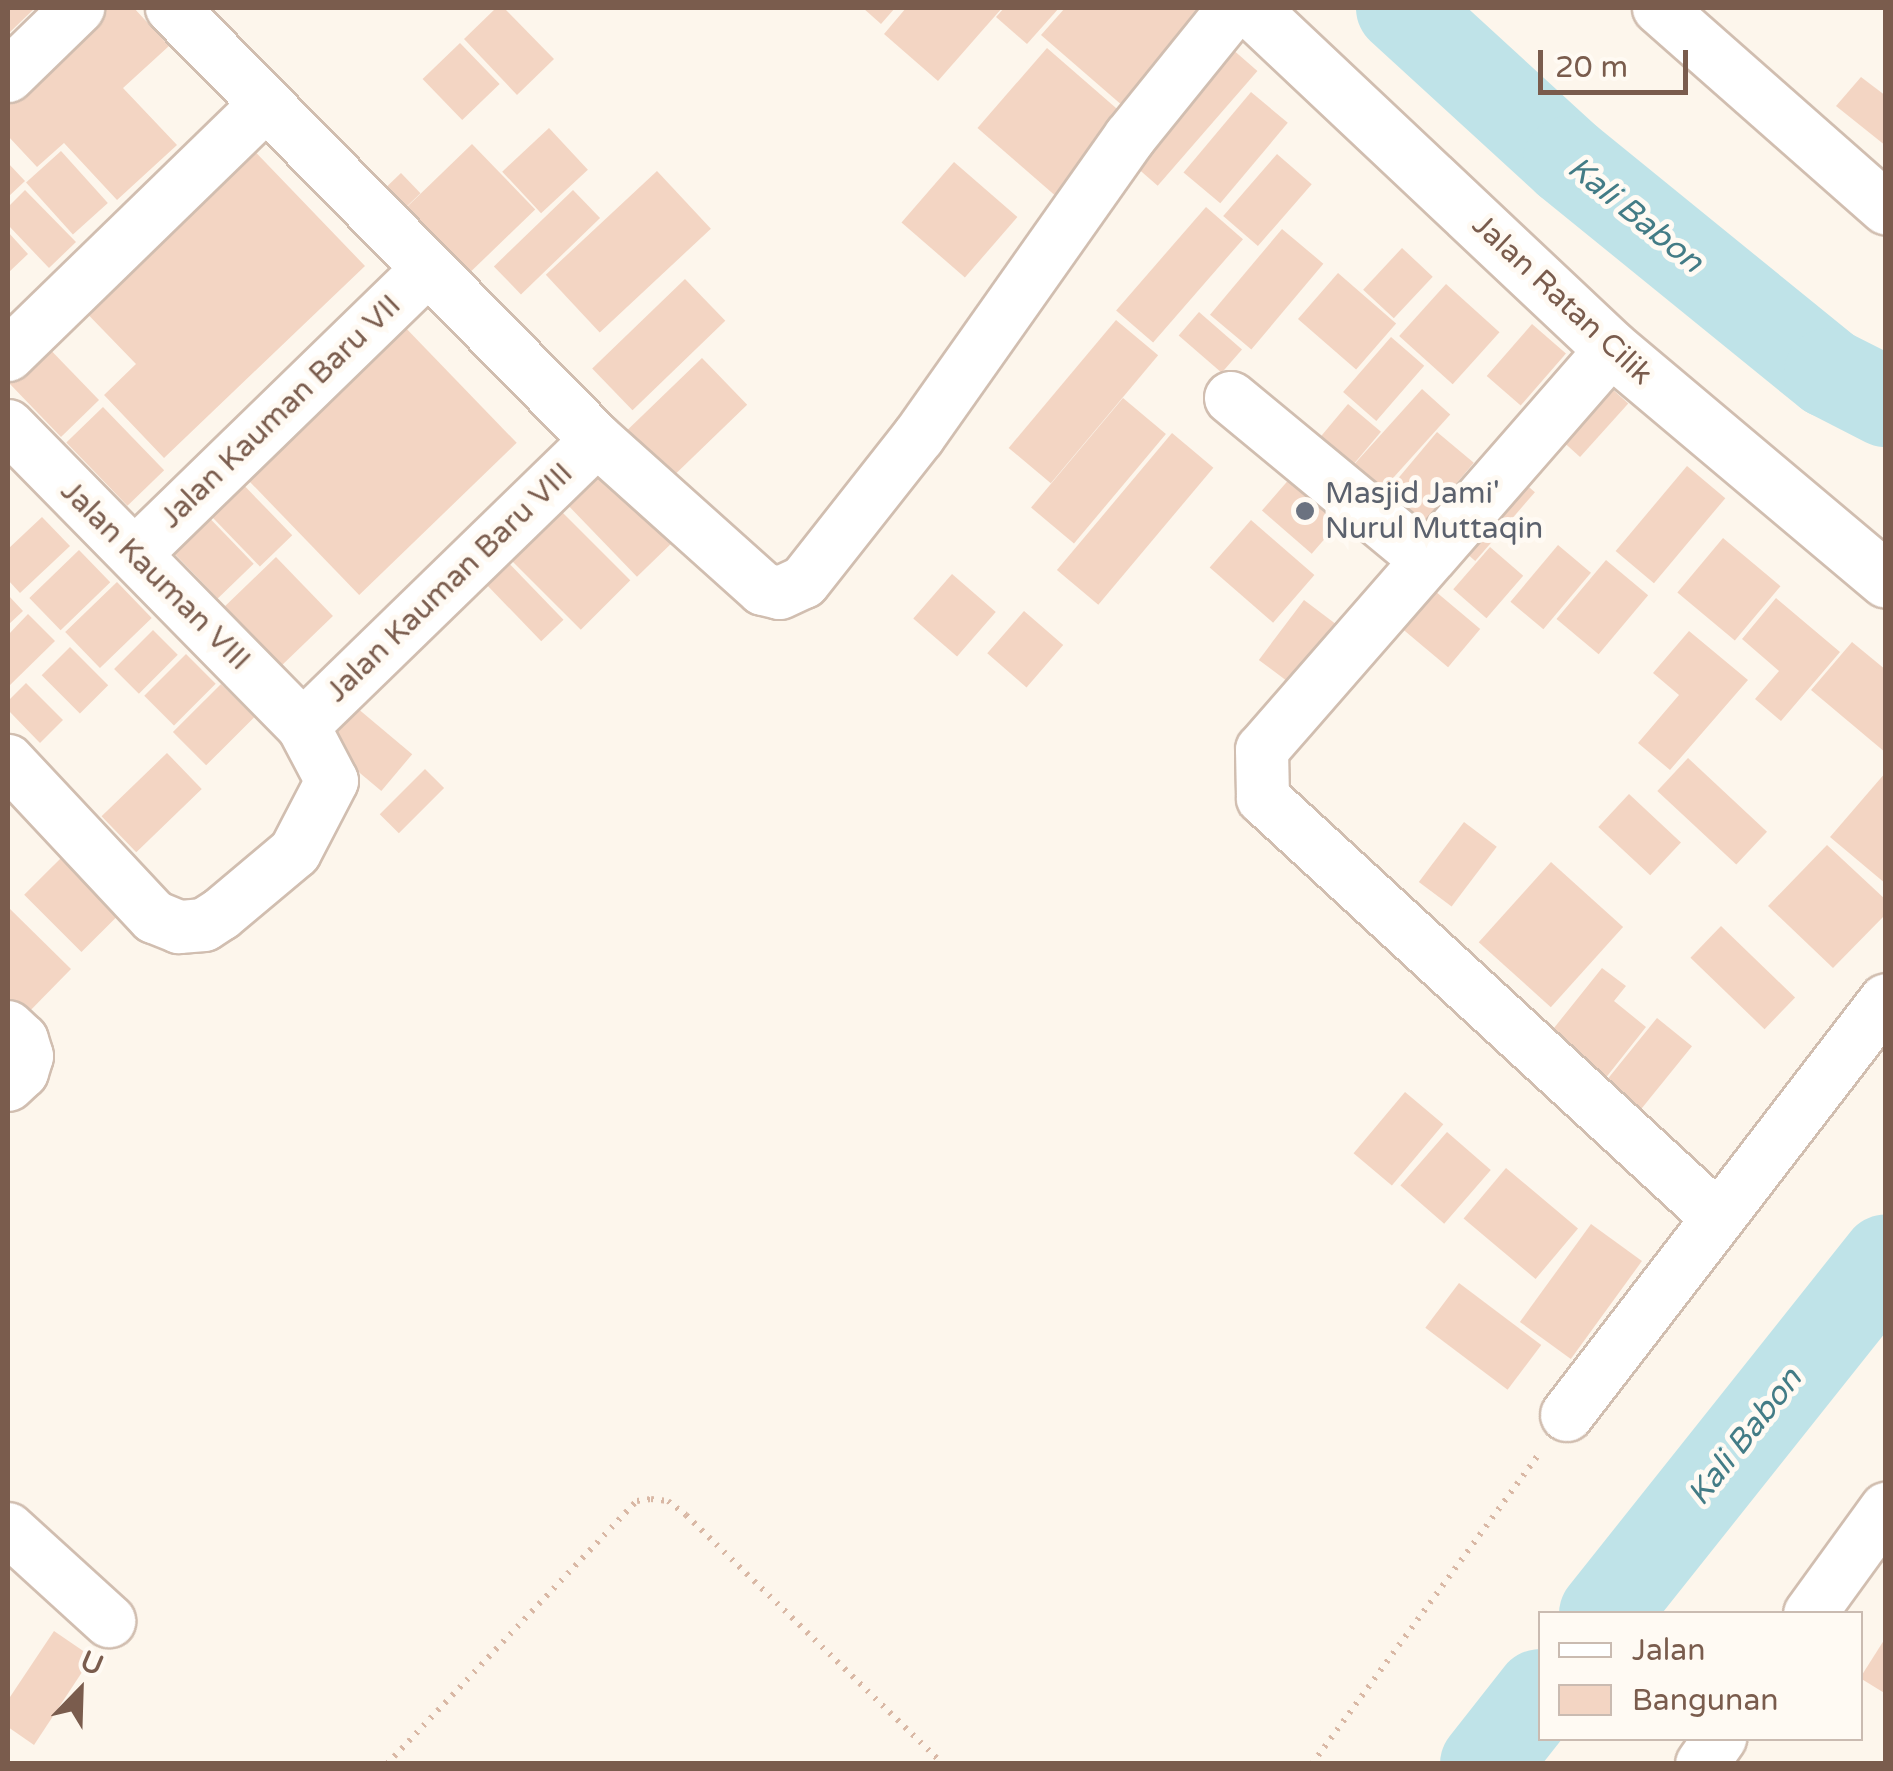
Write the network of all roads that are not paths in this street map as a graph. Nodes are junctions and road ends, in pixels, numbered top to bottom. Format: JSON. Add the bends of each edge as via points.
{"nodes":[{"id":1,"x":78,"y":8,"type":"edge"},
{"id":2,"x":172,"y":8,"type":"edge"},
{"id":3,"x":1234,"y":8,"type":"edge"},
{"id":4,"x":1250,"y":8,"type":"edge"},
{"id":5,"x":1659,"y":8,"type":"edge"},
{"id":6,"x":8,"y":76,"type":"edge"},
{"id":7,"x":266,"y":104,"type":"junction"},
{"id":8,"x":1886,"y":208,"type":"edge"},
{"id":9,"x":428,"y":269,"type":"junction"},
{"id":10,"x":1612,"y":349,"type":"junction"},
{"id":11,"x":8,"y":355,"type":"edge"},
{"id":12,"x":1230,"y":398,"type":"dead end"},
{"id":13,"x":8,"y":426,"type":"edge"},
{"id":14,"x":596,"y":440,"type":"junction"},
{"id":15,"x":135,"y":554,"type":"junction"},
{"id":16,"x":1427,"y":560,"type":"junction"},
{"id":17,"x":1886,"y":580,"type":"edge"},
{"id":18,"x":303,"y":726,"type":"junction"},
{"id":19,"x":8,"y":762,"type":"edge"},
{"id":20,"x":1886,"y":1000,"type":"edge"},
{"id":21,"x":1718,"y":1218,"type":"junction"},
{"id":22,"x":1567,"y":1415,"type":"road end"},
{"id":23,"x":1886,"y":1509,"type":"edge"},
{"id":24,"x":8,"y":1529,"type":"edge"},
{"id":25,"x":1812,"y":1611,"type":"edge"},
{"id":26,"x":109,"y":1621,"type":"dead end"},
{"id":27,"x":1718,"y":1741,"type":"edge"},
{"id":28,"x":1702,"y":1764,"type":"edge"}],
"edges":[{"from":1,"to":6,"type":"street"},
{"from":2,"to":7,"type":"street"},
{"from":3,"to":14,"type":"street","via":[[1130,137],[918,436],[804,582],[780,592],[763,589]]},
{"from":4,"to":10,"type":"street","name":"Jalan Ratan Cilik"},
{"from":5,"to":8,"type":"street"},
{"from":7,"to":9,"type":"street"},
{"from":7,"to":11,"type":"street"},
{"from":9,"to":14,"type":"street"},
{"from":9,"to":15,"type":"street","name":"Jalan Kauman Baru VII"},
{"from":10,"to":16,"type":"street"},
{"from":10,"to":17,"type":"street","name":"Jalan Ratan Cilik"},
{"from":12,"to":16,"type":"street"},
{"from":13,"to":15,"type":"street","name":"Jalan Kauman VIII"},
{"from":14,"to":18,"type":"street","name":"Jalan Kauman Baru VIII"},
{"from":15,"to":18,"type":"street","name":"Jalan Kauman VIII"},
{"from":16,"to":21,"type":"street","via":[[1262,750],[1263,798]]},
{"from":18,"to":19,"type":"street","name":"Jalan Kauman VIII","via":[[332,782],[294,852],[204,925],[179,927],[154,916]]},
{"from":20,"to":21,"type":"street"},
{"from":21,"to":22,"type":"street"},
{"from":23,"to":25,"type":"street"},
{"from":24,"to":26,"type":"street"},
{"from":27,"to":28,"type":"street"}]}
